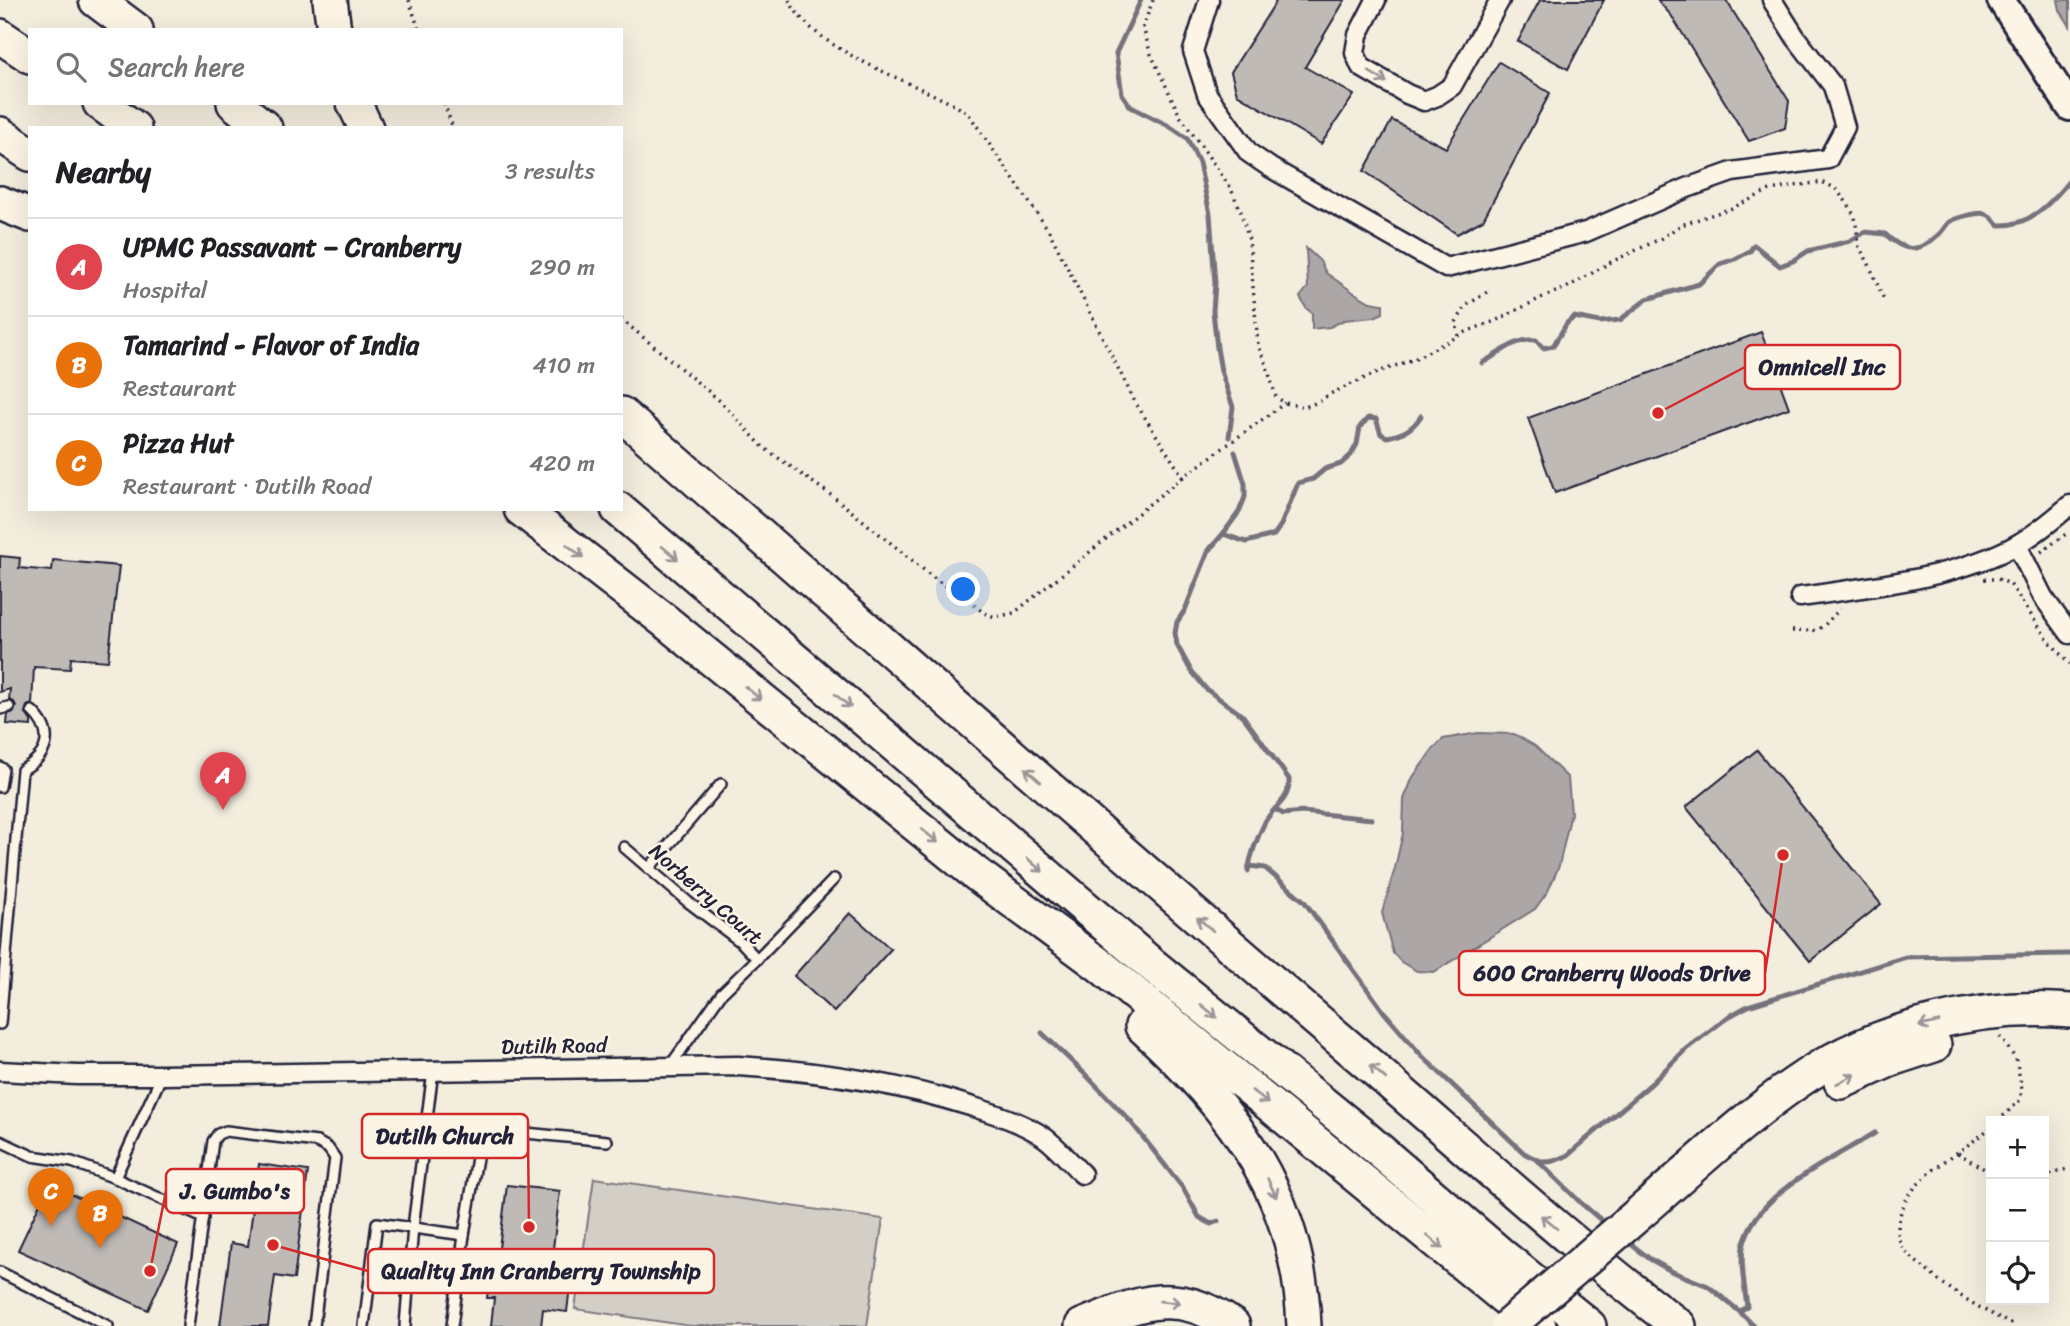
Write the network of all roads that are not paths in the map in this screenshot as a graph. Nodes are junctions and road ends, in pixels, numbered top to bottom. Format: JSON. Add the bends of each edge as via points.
{"nodes":[{"id":1,"x":96,"y":0,"type":"edge"},
{"id":2,"x":330,"y":0,"type":"edge"},
{"id":3,"x":1209,"y":0,"type":"edge"},
{"id":4,"x":1376,"y":0,"type":"edge"},
{"id":5,"x":1500,"y":0,"type":"edge"},
{"id":6,"x":1772,"y":0,"type":"edge"},
{"id":7,"x":2001,"y":0,"type":"edge"},
{"id":8,"x":133,"y":28,"type":"edge"},
{"id":9,"x":334,"y":28,"type":"edge"},
{"id":10,"x":0,"y":36,"type":"edge"},
{"id":11,"x":28,"y":55,"type":"edge"},
{"id":12,"x":103,"y":105,"type":"edge"},
{"id":13,"x":236,"y":105,"type":"edge"},
{"id":14,"x":355,"y":105,"type":"edge"},
{"id":15,"x":2070,"y":107,"type":"edge"},
{"id":16,"x":131,"y":126,"type":"edge"},
{"id":17,"x":263,"y":126,"type":"edge"},
{"id":18,"x":365,"y":126,"type":"edge"},
{"id":19,"x":0,"y":134,"type":"edge"},
{"id":20,"x":28,"y":152,"type":"edge"},
{"id":21,"x":0,"y":203,"type":"edge"},
{"id":22,"x":28,"y":214,"type":"edge"},
{"id":23,"x":623,"y":416,"type":"edge"},
{"id":24,"x":2070,"y":505,"type":"edge"},
{"id":25,"x":524,"y":511,"type":"edge"},
{"id":26,"x":620,"y":511,"type":"edge"},
{"id":27,"x":2017,"y":545,"type":"junction"},
{"id":28,"x":1800,"y":597,"type":"dead end"},
{"id":29,"x":2070,"y":634,"type":"edge"},
{"id":30,"x":32,"y":711,"type":"dead end"},
{"id":31,"x":0,"y":767,"type":"edge"},
{"id":32,"x":0,"y":784,"type":"edge"},
{"id":33,"x":721,"y":785,"type":"dead end"},
{"id":34,"x":624,"y":847,"type":"dead end"},
{"id":35,"x":649,"y":869,"type":"junction"},
{"id":36,"x":975,"y":873,"type":"junction"},
{"id":37,"x":834,"y":878,"type":"dead end"},
{"id":38,"x":757,"y":959,"type":"junction"},
{"id":39,"x":2070,"y":1011,"type":"edge"},
{"id":40,"x":0,"y":1024,"type":"edge"},
{"id":41,"x":2070,"y":1032,"type":"edge"},
{"id":42,"x":669,"y":1067,"type":"junction"},
{"id":43,"x":0,"y":1071,"type":"edge"},
{"id":44,"x":433,"y":1071,"type":"junction"},
{"id":45,"x":162,"y":1075,"type":"junction"},
{"id":46,"x":0,"y":1141,"type":"edge"},
{"id":47,"x":607,"y":1141,"type":"dead end"},
{"id":48,"x":1082,"y":1174,"type":"dead end"},
{"id":49,"x":115,"y":1178,"type":"junction"},
{"id":50,"x":202,"y":1218,"type":"junction"},
{"id":51,"x":1649,"y":1218,"type":"junction"},
{"id":52,"x":413,"y":1227,"type":"junction"},
{"id":53,"x":464,"y":1235,"type":"junction"},
{"id":54,"x":0,"y":1272,"type":"edge"},
{"id":55,"x":108,"y":1326,"type":"edge"},
{"id":56,"x":188,"y":1326,"type":"edge"},
{"id":57,"x":314,"y":1326,"type":"edge"},
{"id":58,"x":364,"y":1326,"type":"edge"},
{"id":59,"x":405,"y":1326,"type":"edge"},
{"id":60,"x":452,"y":1326,"type":"edge"},
{"id":61,"x":1082,"y":1326,"type":"edge"},
{"id":62,"x":1233,"y":1326,"type":"edge"},
{"id":63,"x":1304,"y":1326,"type":"edge"},
{"id":64,"x":1508,"y":1326,"type":"edge"},
{"id":65,"x":1538,"y":1326,"type":"edge"},
{"id":66,"x":1588,"y":1326,"type":"edge"},
{"id":67,"x":1679,"y":1326,"type":"edge"}],
"edges":[{"from":1,"to":8,"type":"highway"},
{"from":2,"to":9,"type":"highway"},
{"from":3,"to":6,"type":"street","via":[[1193,51],[1207,94],[1249,153],[1446,268],[1586,232],[1732,172],[1828,159],[1845,127],[1833,86]]},
{"from":4,"to":5,"type":"street","one_way":true,"via":[[1357,35],[1355,53],[1362,67],[1424,101],[1452,86]]},
{"from":7,"to":15,"type":"street"},
{"from":10,"to":11,"type":"highway"},
{"from":12,"to":16,"type":"highway"},
{"from":13,"to":17,"type":"highway"},
{"from":14,"to":18,"type":"highway"},
{"from":19,"to":20,"type":"highway"},
{"from":21,"to":22,"type":"highway"},
{"from":67,"to":23,"type":"highway","one_way":true,"via":[[1521,1198]]},
{"from":24,"to":27,"type":"street"},
{"from":25,"to":36,"type":"highway","one_way":true},
{"from":26,"to":66,"type":"highway","one_way":true,"via":[[1151,964]]},
{"from":27,"to":28,"type":"street","via":[[1913,579]]},
{"from":27,"to":29,"type":"street","via":[[2043,597]]},
{"from":30,"to":40,"type":"lane","via":[[46,735],[36,763],[22,770]]},
{"from":31,"to":32,"type":"lane"},
{"from":33,"to":35,"type":"lane"},
{"from":34,"to":35,"type":"lane","name":"Norberry Court"},
{"from":35,"to":38,"type":"lane","name":"Norberry Court"},
{"from":36,"to":63,"type":"highway","one_way":true,"via":[[1162,1044],[1244,1137],[1288,1226],[1297,1258]]},
{"from":36,"to":65,"type":"highway","one_way":true,"via":[[1101,966]]},
{"from":37,"to":38,"type":"lane"},
{"from":38,"to":42,"type":"lane","name":"Norberry Court","via":[[721,993]]},
{"from":39,"to":51,"type":"highway","one_way":true,"via":[[1951,1018],[1843,1055],[1769,1102]]},
{"from":51,"to":41,"type":"highway","one_way":true,"via":[[1797,1108],[1860,1072],[1920,1048],[1955,1040]]},
{"from":42,"to":44,"type":"street","name":"Dutilh Road"},
{"from":42,"to":48,"type":"street","name":"Dutilh Road","via":[[814,1072],[921,1092],[1033,1130]]},
{"from":43,"to":45,"type":"street","name":"Dutilh Road"},
{"from":44,"to":45,"type":"street","name":"Dutilh Road"},
{"from":44,"to":52,"type":"lane"},
{"from":45,"to":49,"type":"lane"},
{"from":46,"to":49,"type":"lane","via":[[32,1156],[72,1162]]},
{"from":47,"to":53,"type":"lane","via":[[495,1130],[481,1134]]},
{"from":49,"to":50,"type":"lane"},
{"from":50,"to":56,"type":"lane"},
{"from":50,"to":57,"type":"lane","via":[[213,1141],[218,1134],[226,1131],[317,1142],[328,1148],[335,1167]]},
{"from":51,"to":64,"type":"highway","bridge":true},
{"from":51,"to":65,"type":"highway"},
{"from":52,"to":53,"type":"lane"},
{"from":52,"to":58,"type":"lane","via":[[377,1223]]},
{"from":52,"to":59,"type":"lane"},
{"from":53,"to":60,"type":"lane"},
{"from":54,"to":55,"type":"lane"},
{"from":61,"to":62,"type":"highway","one_way":true,"via":[[1156,1301],[1204,1309]]}]}
